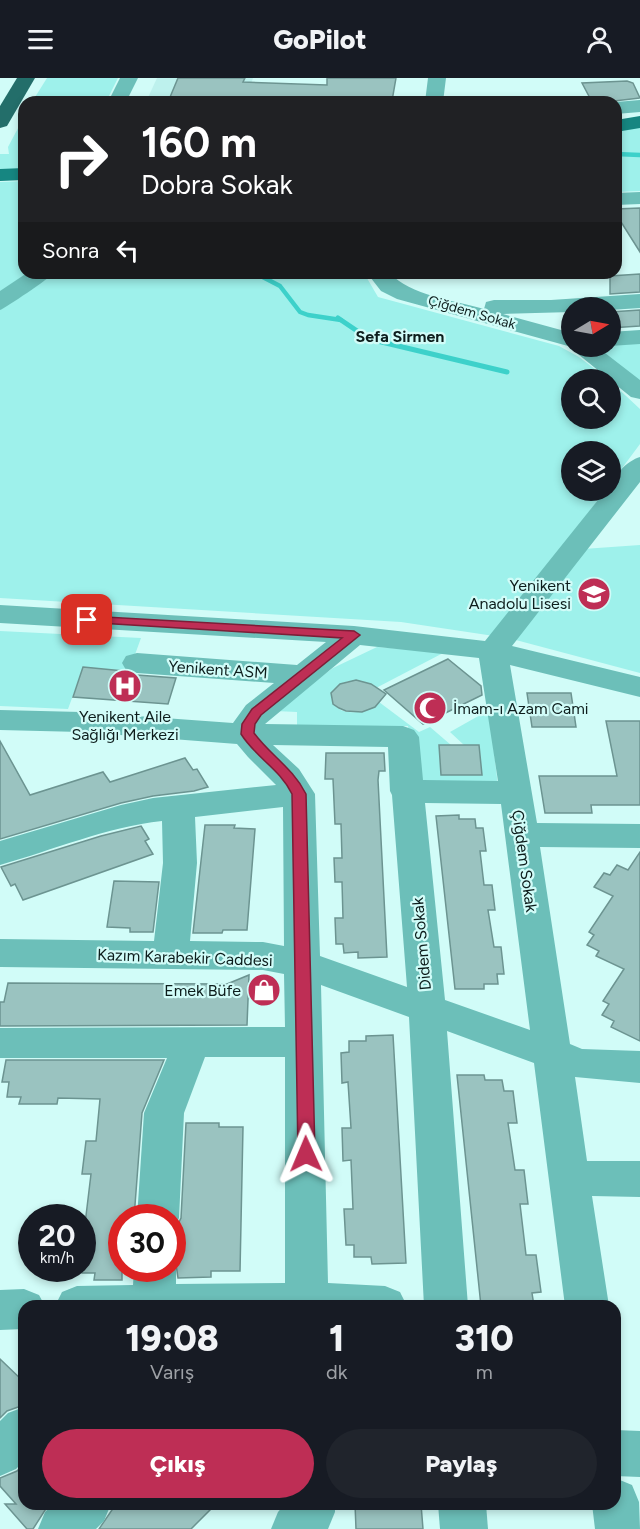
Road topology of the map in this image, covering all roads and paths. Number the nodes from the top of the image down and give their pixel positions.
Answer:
1 (26, 78) edge
2 (34, 78) edge
3 (129, 78) edge
4 (143, 78) edge
5 (437, 78) edge
6 (22, 96) edge
7 (120, 96) edge
8 (134, 96) edge
9 (435, 96) edge
10 (18, 102) edge
11 (640, 106) edge
12 (622, 108) edge
13 (640, 116) edge
14 (622, 118) edge
15 (0, 122) edge
16 (640, 122) edge
17 (622, 125) edge
18 (0, 128) edge
19 (18, 175) edge
20 (0, 176) edge
21 (640, 198) edge
22 (622, 199) edge
23 (32, 279) edge
24 (384, 279) edge
25 (640, 301) edge
26 (0, 303) edge
27 (438, 303) junction
28 (551, 307) junction
29 (561, 314) edge
30 (561, 337) edge
31 (640, 337) edge
32 (621, 338) edge
33 (594, 357) edge
34 (640, 392) edge
35 (640, 465) edge
36 (0, 614) edge
37 (354, 635) junction
38 (493, 651) junction
39 (136, 663) dead end
40 (300, 675) junction
41 (640, 687) edge
42 (0, 720) edge
43 (247, 734) junction
44 (406, 791) junction
45 (516, 793) junction
46 (299, 794) junction
47 (177, 808) junction
48 (522, 835) junction
49 (640, 836) edge
50 (0, 853) edge
51 (0, 953) edge
52 (171, 954) junction
53 (303, 964) junction
54 (427, 1009) junction
55 (192, 1042) junction
56 (304, 1042) junction
57 (0, 1043) edge
58 (552, 1054) junction
59 (640, 1067) edge
60 (569, 1178) junction
61 (640, 1179) edge
62 (159, 1204) edge
63 (153, 1293) edge
64 (112, 1300) edge
65 (241, 1300) edge
66 (304, 1300) edge
67 (446, 1300) edge
68 (586, 1300) edge
69 (18, 1309) edge
70 (0, 1310) edge
71 (18, 1435) edge
72 (0, 1453) edge
73 (621, 1453) edge
74 (640, 1454) edge
75 (81, 1510) edge
76 (311, 1510) edge
77 (462, 1510) edge
78 (616, 1510) edge
79 (62, 1529) edge
80 (295, 1529) edge
81 (464, 1529) edge
82 (619, 1529) edge

1 - 15 highway
2 - 6 street
3 - 7 street
4 - 8 street
5 - 9 street
10 - 18 street
11 - 12 street
13 - 14 main road
16 - 17 main road
19 - 20 main road
21 - 22 street
23 - 26 street
24 - 27 street, Çiğdem Sokak
25 - 28 street
27 - 28 street
27 - 30 street, Çiğdem Sokak
28 - 29 street
31 - 32 street
33 - 34 street
35 - 38 street
36 - 37 street
37 - 38 street
37 - 40 street
38 - 41 street
38 - 45 street, Çiğdem Sokak
39 - 40 street, Yenikent ASM
40 - 43 street
42 - 43 street
43 - 44 street, Didem Sokak
43 - 46 street
44 - 45 street
44 - 54 street, Didem Sokak
45 - 48 street, Çiğdem Sokak
46 - 47 street
46 - 53 street
47 - 50 street
47 - 52 street
48 - 49 street
48 - 58 street, Çiğdem Sokak
51 - 52 street, Kazım Karabekir Caddesi
52 - 53 street, Kazım Karabekir Caddesi
53 - 54 street, Kazım Karabekir Caddesi
53 - 56 street
54 - 58 street, Kazım Karabekir Caddesi
54 - 67 street, Didem Sokak
55 - 56 street
55 - 57 street
55 - 62 street
56 - 66 street
58 - 59 street, Kazım Karabekir Caddesi
58 - 60 street, Çiğdem Sokak
60 - 61 street
60 - 68 street, Çiğdem Sokak
63 - 64 street
63 - 65 street
69 - 70 street
71 - 72 street
73 - 74 street
75 - 79 street
76 - 80 street
77 - 81 street
78 - 82 street

